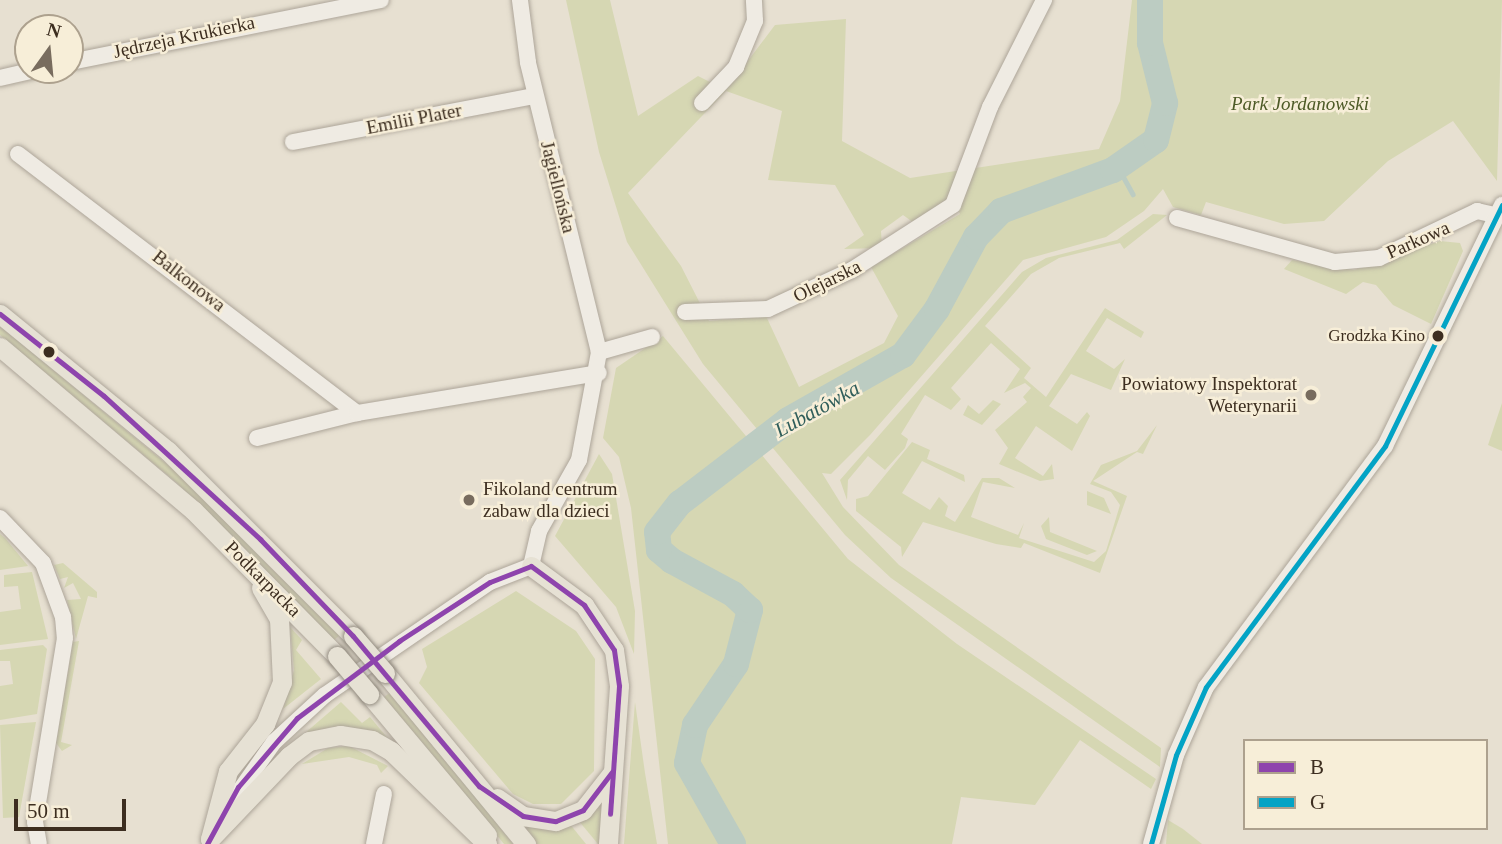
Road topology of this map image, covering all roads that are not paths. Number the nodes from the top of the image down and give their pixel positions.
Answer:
1 (381, 0) edge
2 (520, 0) edge
3 (754, 0) edge
4 (1044, 0) edge
5 (84, 59) edge
6 (536, 96) junction
7 (702, 103) dead end
8 (293, 142) dead end
9 (18, 154) dead end
10 (1498, 210) edge
11 (1177, 218) dead end
12 (685, 312) dead end
13 (0, 314) edge
14 (652, 337) dead end
15 (0, 346) edge
16 (599, 352) junction
17 (598, 373) junction
18 (357, 413) junction
19 (257, 438) dead end
20 (0, 518) edge
21 (249, 565) junction
22 (531, 566) junction
23 (612, 772) junction
24 (479, 786) junction
25 (384, 794) dead end
26 (209, 841) edge
27 (39, 844) edge
28 (374, 844) edge
29 (487, 844) edge
30 (494, 844) edge
31 (526, 844) edge
32 (608, 844) edge
33 (1151, 844) edge

1 - 5 street, Jędrzeja Krukierka
2 - 6 street, Jagiellońska
3 - 7 street
4 - 12 street, Olejarska
6 - 8 street, Emilii Plater
6 - 16 street, Jagiellońska
9 - 18 street, Balkonowa
10 - 11 street, Parkowa
10 - 33 street
13 - 24 main road, Podkarpacka, bridge
14 - 16 street
15 - 21 main road, Podkarpacka
16 - 17 street, Jagiellońska
17 - 18 street
17 - 22 street, Jagiellońska
18 - 19 street
20 - 27 street
21 - 26 main road
21 - 30 main road, Podkarpacka, bridge
22 - 23 main road
22 - 26 street
23 - 24 main road
23 - 32 main road
24 - 31 main road, Podkarpacka
25 - 28 street
26 - 29 main road

